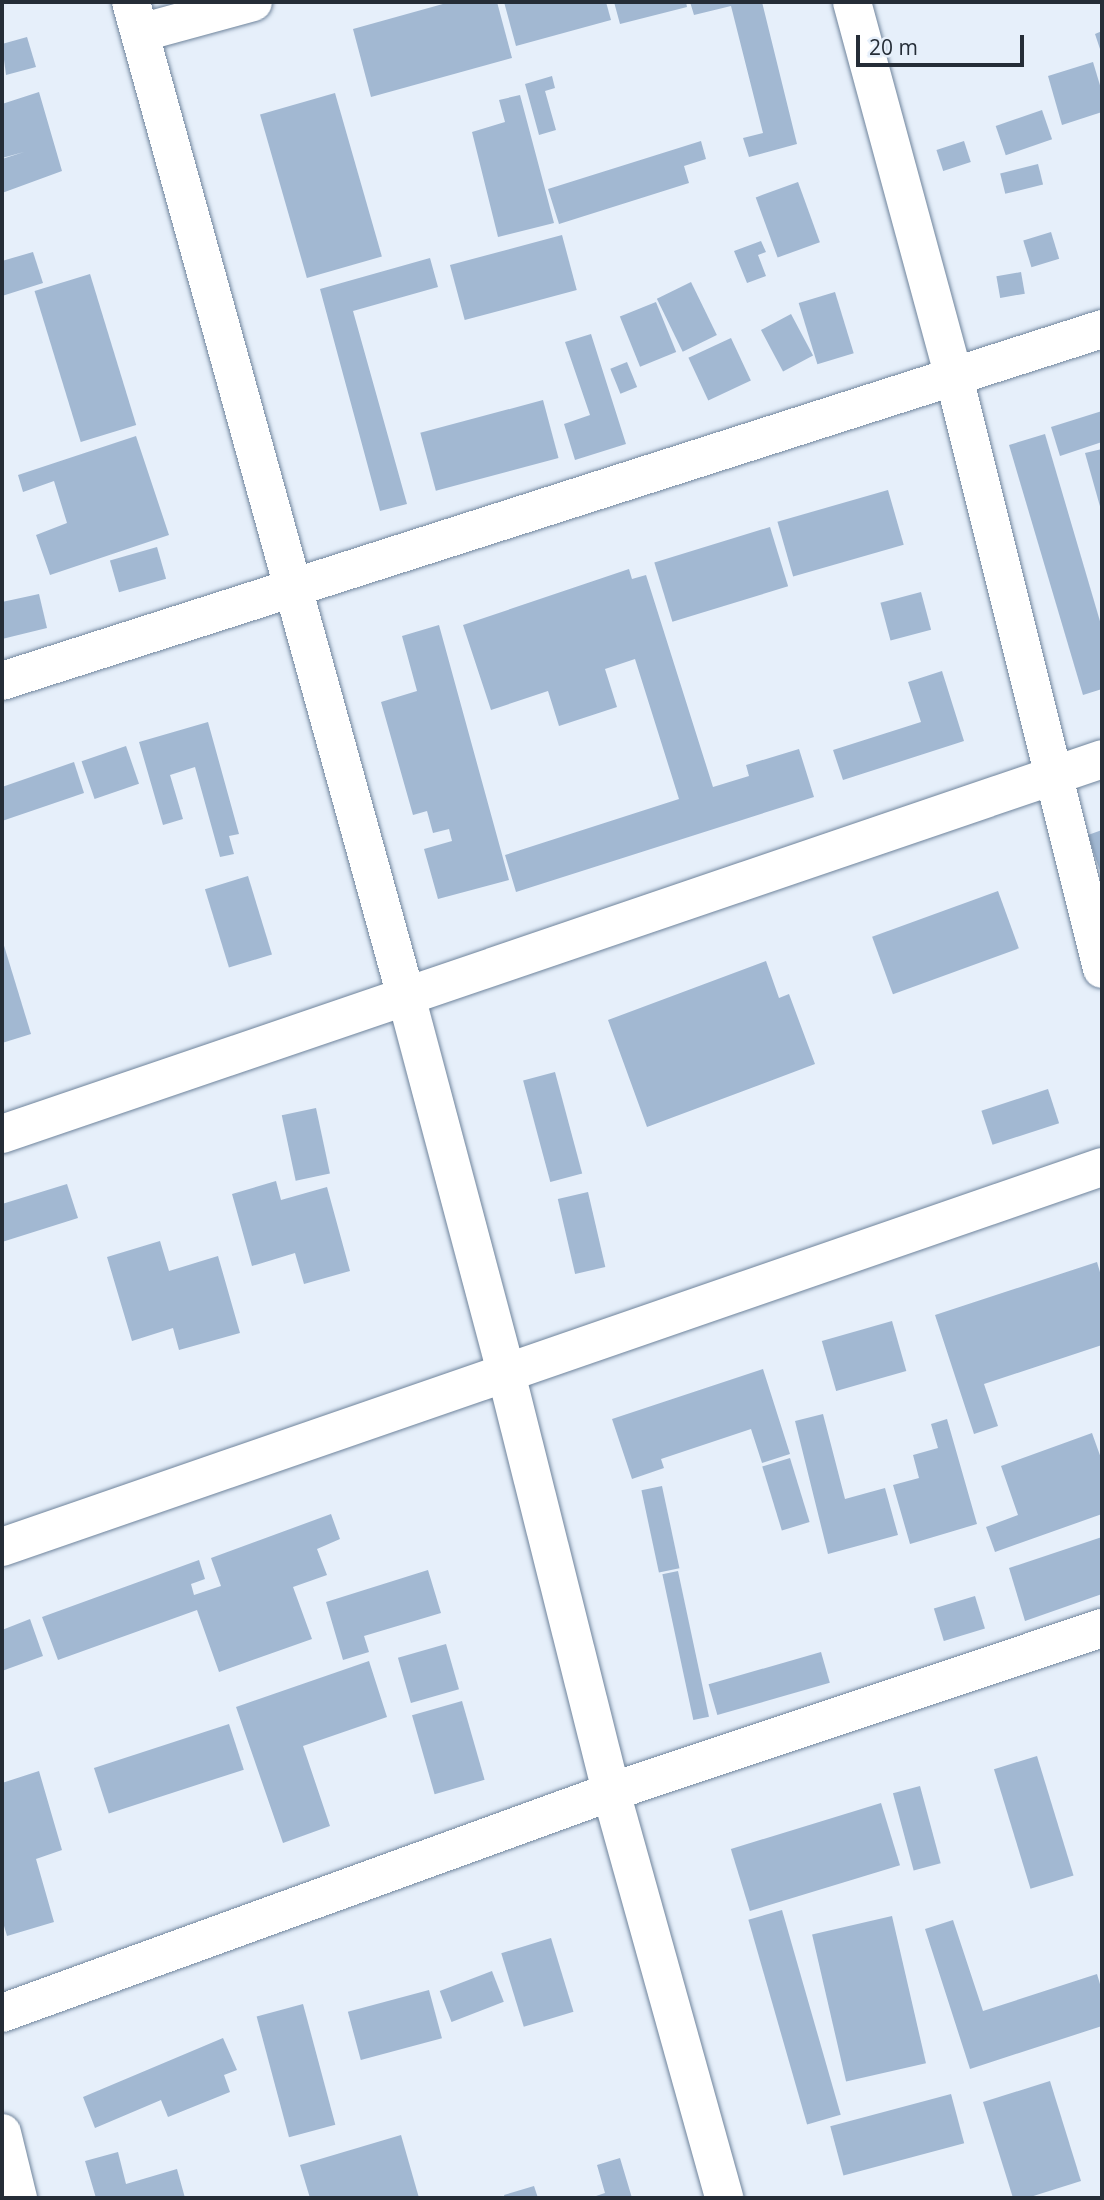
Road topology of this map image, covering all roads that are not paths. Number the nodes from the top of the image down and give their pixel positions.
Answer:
1 (253, 2) edge
2 (852, 2) edge
3 (135, 17) edge
4 (1102, 330) edge
5 (954, 377) junction
6 (295, 588) junction
7 (2, 681) edge
8 (1102, 759) edge
9 (1053, 776) junction
10 (1102, 969) edge
11 (406, 996) junction
12 (2, 1134) edge
13 (1102, 1167) edge
14 (506, 1373) junction
15 (2, 1546) edge
16 (1102, 1628) edge
17 (611, 1792) junction
18 (2, 2014) edge
19 (2, 2133) edge
20 (18, 2198) edge
21 (724, 2198) edge

1 - 3 street
2 - 5 street
3 - 6 street
4 - 5 street
5 - 6 street
5 - 9 street
6 - 7 street
6 - 11 street
8 - 9 street
9 - 10 street
9 - 11 street
11 - 12 street
11 - 14 street
13 - 14 street
14 - 15 street
14 - 17 street
16 - 17 street
17 - 18 street
17 - 21 street
19 - 20 street

